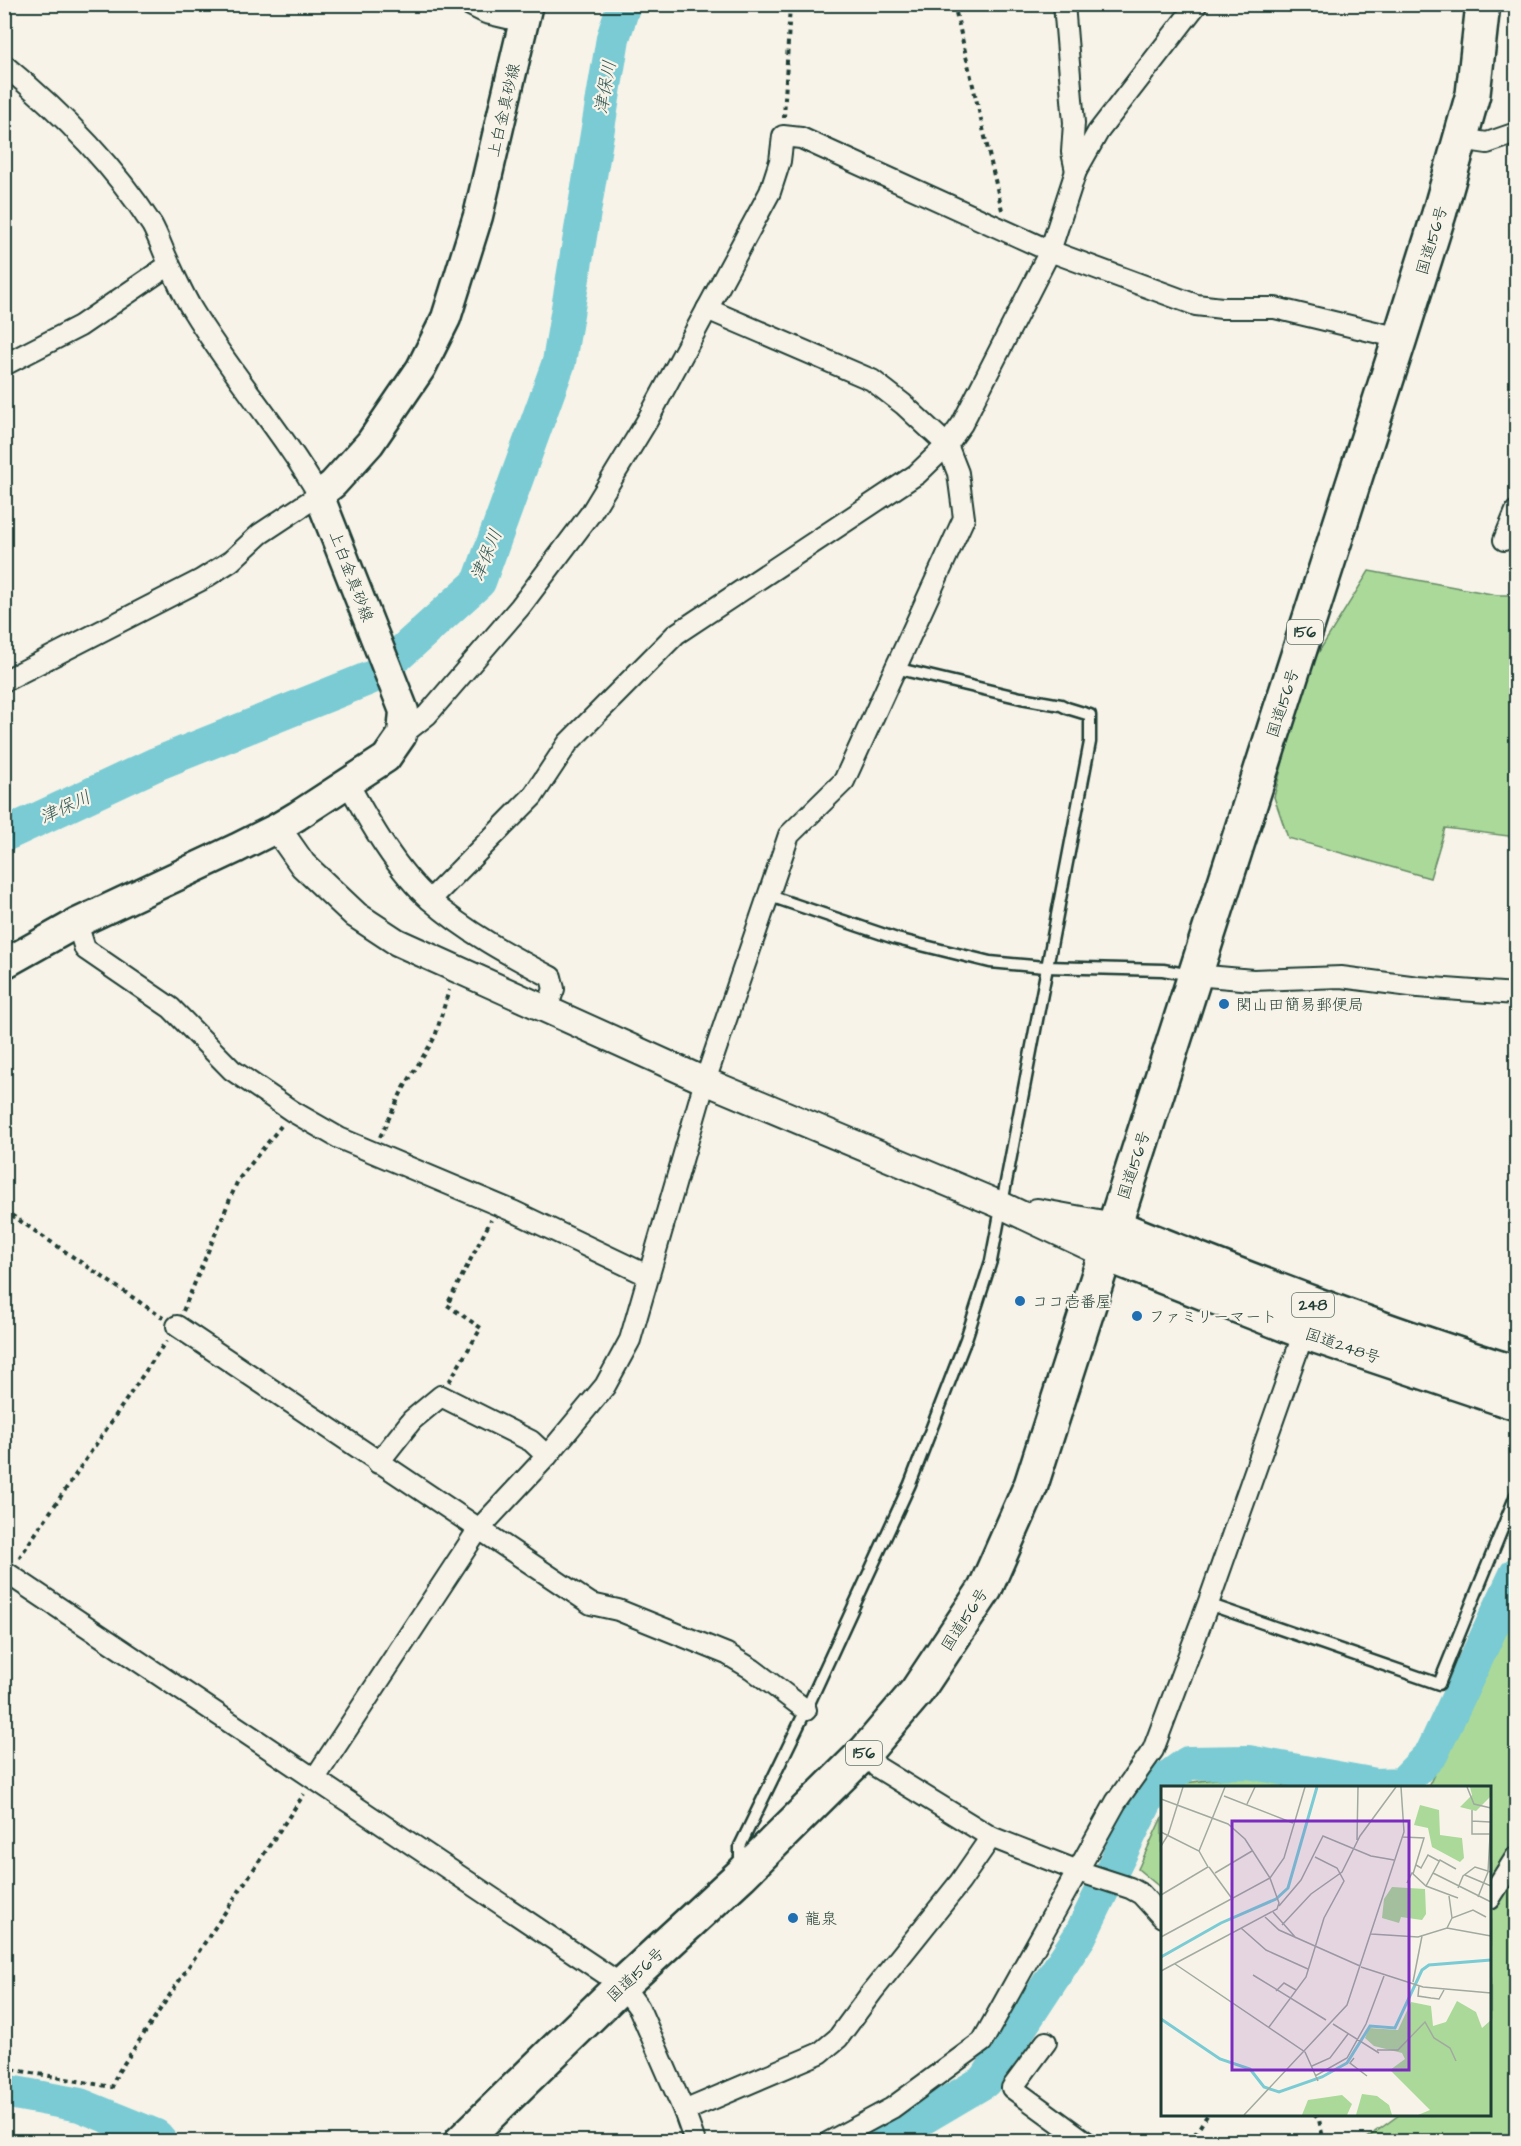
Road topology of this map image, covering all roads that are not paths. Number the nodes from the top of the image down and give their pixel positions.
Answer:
1 (468, 4) edge
2 (1064, 4) edge
3 (1197, 4) edge
4 (1483, 4) edge
5 (526, 13) edge
6 (4, 65) edge
7 (1516, 133) edge
8 (1460, 139) junction
9 (1076, 171) junction
10 (1050, 251) junction
11 (169, 265) junction
12 (707, 309) junction
13 (1400, 338) junction
14 (4, 365) edge
15 (947, 445) junction
16 (322, 501) junction
17 (1516, 512) edge
18 (1504, 540) dead end
19 (895, 668) junction
20 (4, 681) edge
21 (403, 723) junction
22 (348, 783) junction
23 (277, 828) junction
24 (767, 894) junction
25 (430, 900) junction
26 (77, 923) junction
27 (4, 964) edge
28 (1045, 967) junction
29 (1195, 975) junction
30 (1516, 994) edge
31 (546, 1010) junction
32 (705, 1081) junction
33 (1001, 1205) junction
34 (1109, 1240) junction
35 (647, 1275) junction
36 (177, 1326) road end
37 (1304, 1332) junction
38 (1516, 1373) edge
39 (1516, 1402) edge
40 (547, 1456) junction
41 (378, 1463) junction
42 (1516, 1494) edge
43 (478, 1530) junction
44 (7, 1572) edge
45 (1208, 1604) junction
46 (806, 1710) junction
47 (866, 1752) junction
48 (315, 1778) junction
49 (991, 1837) junction
50 (1516, 1857) edge
51 (1082, 1872) junction
52 (741, 1875) junction
53 (1491, 1896) edge
54 (1161, 1916) edge
55 (622, 1985) junction
56 (1046, 2042) dead end
57 (684, 2111) junction
58 (460, 2142) edge
59 (695, 2142) edge
60 (829, 2142) edge
61 (1086, 2142) edge

1 - 5 street
2 - 9 street
3 - 9 street
4 - 8 highway, 国道156号 / 156
5 - 16 main road, 上白金真砂線
6 - 11 street
7 - 8 street
8 - 13 highway, 国道156号 / 156
9 - 10 street
10 - 12 street
10 - 13 street
10 - 15 street
11 - 14 street
11 - 16 street
12 - 15 street
12 - 21 street
13 - 29 highway, 国道156号 / 156
15 - 19 street
15 - 25 street
16 - 20 street
16 - 21 main road, 上白金真砂線
17 - 18 street
19 - 24 street
19 - 28 lane
21 - 22 main road
22 - 23 main road
22 - 25 street
23 - 26 main road
23 - 31 street
24 - 28 lane
24 - 32 street
25 - 31 street
26 - 27 main road
26 - 35 street
28 - 29 lane
28 - 33 lane
29 - 30 street
29 - 34 highway, 国道156号 / 156
31 - 32 street
32 - 33 street
32 - 35 street
33 - 34 street
33 - 46 lane
34 - 37 highway, 国道248号 / 248
34 - 38 highway, 国道248号 / 248
34 - 47 highway, 国道156号 / 156
35 - 40 street
36 - 41 street
37 - 39 highway, 国道248号 / 248
37 - 45 street
40 - 41 street
40 - 43 street
41 - 43 street
42 - 45 lane
43 - 46 street
43 - 48 street
44 - 48 street
45 - 51 street
46 - 52 lane
47 - 49 street
47 - 52 highway, 国道156号 / 156
48 - 55 street
49 - 51 street
49 - 57 street
50 - 53 street
51 - 54 street
51 - 60 street
52 - 55 highway, 国道156号 / 156
55 - 57 street
55 - 58 highway, 国道156号 / 156
56 - 61 street
57 - 59 street

